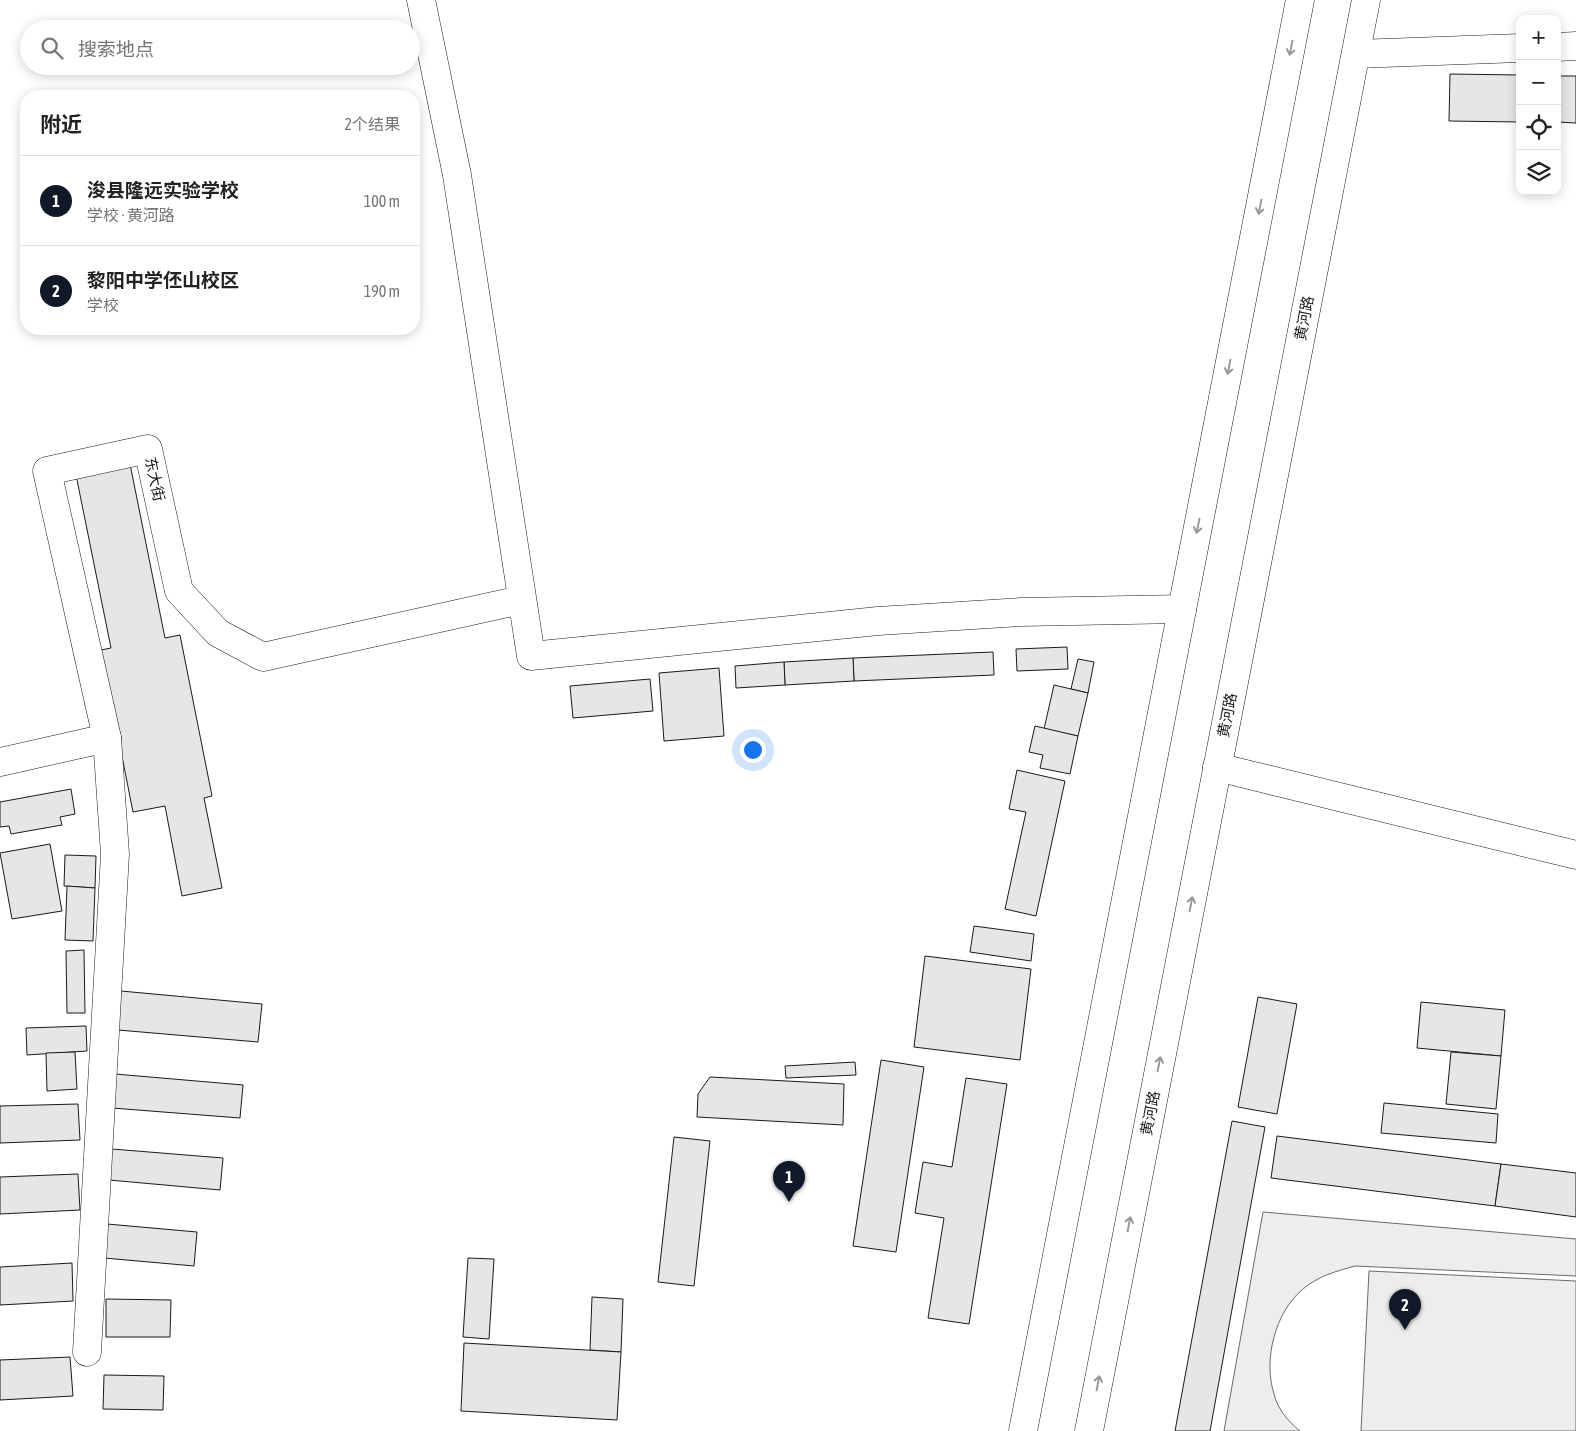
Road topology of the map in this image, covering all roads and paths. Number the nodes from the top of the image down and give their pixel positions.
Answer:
1 (421, 0) edge
2 (1300, 0) edge
3 (1366, 0) edge
4 (1576, 46) edge
5 (1561, 47) edge
6 (1516, 48) edge
7 (1356, 54) junction
8 (521, 600) junction
9 (1182, 609) junction
10 (107, 738) junction
11 (0, 762) edge
12 (1217, 767) junction
13 (1576, 855) edge
14 (86, 1352) dead end
15 (1023, 1431) edge
16 (1089, 1431) edge

1 - 8 street
2 -> 9 street
3 - 7 street, 黄河路
4 - 5 street
6 - 7 street
7 - 12 street, 黄河路
8 - 9 street
8 - 10 street, 东大街
9 - 15 street
10 - 11 street
10 - 14 street
12 - 13 street
16 -> 12 street, 黄河路

